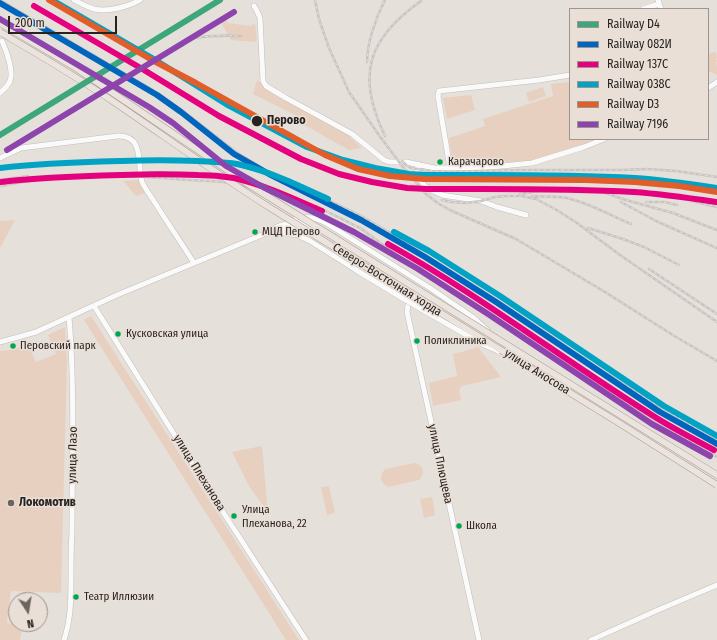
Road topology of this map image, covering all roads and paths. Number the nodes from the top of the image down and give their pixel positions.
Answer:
1 (74, 0) edge
2 (140, 0) edge
3 (659, 4) edge
4 (254, 6) dead end
5 (646, 8) edge
6 (0, 23) edge
7 (0, 32) edge
8 (2, 41) dead end
9 (569, 74) edge
10 (0, 93) edge
11 (602, 140) edge
12 (0, 158) edge
13 (418, 164) junction
14 (450, 168) junction
15 (526, 215) dead end
16 (284, 224) junction
17 (272, 232) junction
18 (194, 263) junction
19 (417, 290) junction
20 (414, 296) junction
21 (94, 306) junction
22 (69, 317) junction
23 (496, 338) junction
24 (0, 342) edge
25 (510, 356) junction
26 (717, 476) edge
27 (717, 485) edge
28 (717, 585) edge
29 (64, 640) edge
30 (306, 640) edge
31 (479, 640) edge
32 (591, 640) edge

1 - 2 street
3 - 5 street
4 - 13 street
6 - 23 main road, Северо-Восточная хорда, bridge
7 - 25 main road, Северо-Восточная хорда, bridge
8 - 10 street
9 - 14 street
11 - 14 street
12 - 18 street
13 - 14 street
13 - 15 street
16 - 17 street
16 - 19 street, улица Аносова
16 - 23 street, bridge
17 - 18 street
17 - 20 street, улица Аносова
17 - 25 street, bridge
18 - 21 street
19 - 20 street, улица Плющева
19 - 26 street, улица Аносова
20 - 27 street, улица Аносова
20 - 31 street, улица Плющева
21 - 22 street
21 - 30 street, улица Плеханова
22 - 24 street
22 - 29 street, улица Лазо
23 - 26 main road, Северо-Восточная хорда
25 - 27 main road, Северо-Восточная хорда, bridge
28 - 32 street

